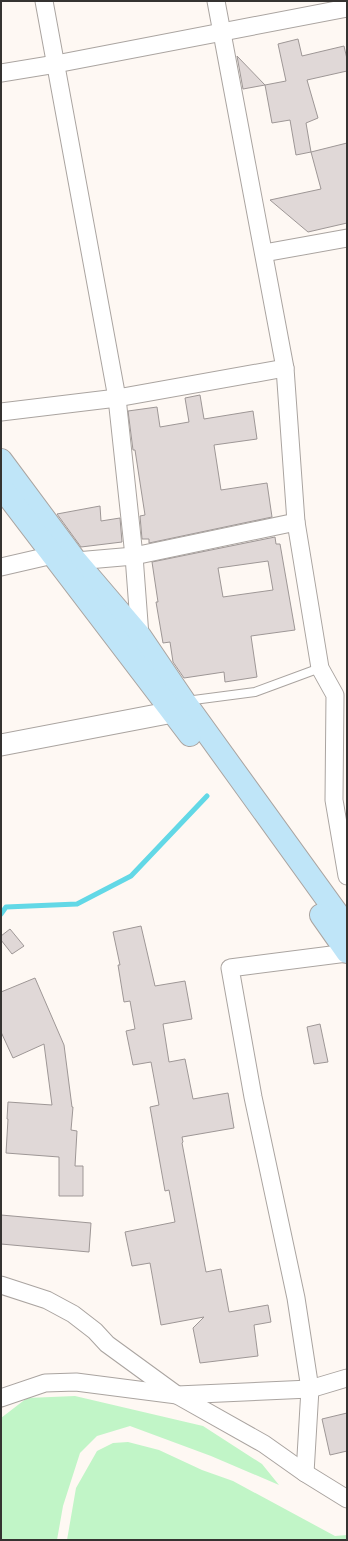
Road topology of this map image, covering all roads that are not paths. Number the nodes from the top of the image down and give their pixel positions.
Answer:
1 (44, 1) edge
2 (216, 1) edge
3 (347, 8) edge
4 (222, 31) junction
5 (56, 64) junction
6 (1, 73) edge
7 (347, 238) edge
8 (264, 254) junction
9 (286, 368) junction
10 (117, 398) junction
11 (1, 412) edge
12 (1, 460) edge
13 (1, 487) edge
14 (296, 522) junction
15 (53, 555) junction
16 (134, 556) junction
17 (76, 561) junction
18 (1, 567) edge
19 (140, 636) junction
20 (320, 668) junction
21 (341, 695) edge
22 (179, 707) junction
23 (1, 745) edge
24 (347, 876) edge
25 (347, 927) edge
26 (347, 952) edge
27 (1, 1285) edge
28 (347, 1378) edge
29 (310, 1389) junction
30 (177, 1396) junction
31 (1, 1398) edge
32 (305, 1473) junction
33 (347, 1499) edge

1 - 5 street
2 - 4 street
3 - 4 street
4 - 5 street
4 - 8 street
5 - 6 street
5 - 10 street
7 - 8 street
8 - 9 street
9 - 10 street
9 - 14 street
10 - 11 street
10 - 16 street
12 - 17 main road
13 - 15 main road
14 - 16 street
14 - 20 street
15 - 17 street
15 - 18 street
15 - 22 main road
16 - 17 street
16 - 19 street
17 - 19 main road
19 - 22 main road
20 - 21 street
20 - 22 lane
21 - 24 street
22 - 23 street
22 - 25 main road
22 - 26 main road
26 - 29 street
27 - 30 street
28 - 29 street
29 - 30 street
29 - 32 street
30 - 31 street
30 - 32 street
32 - 33 street

